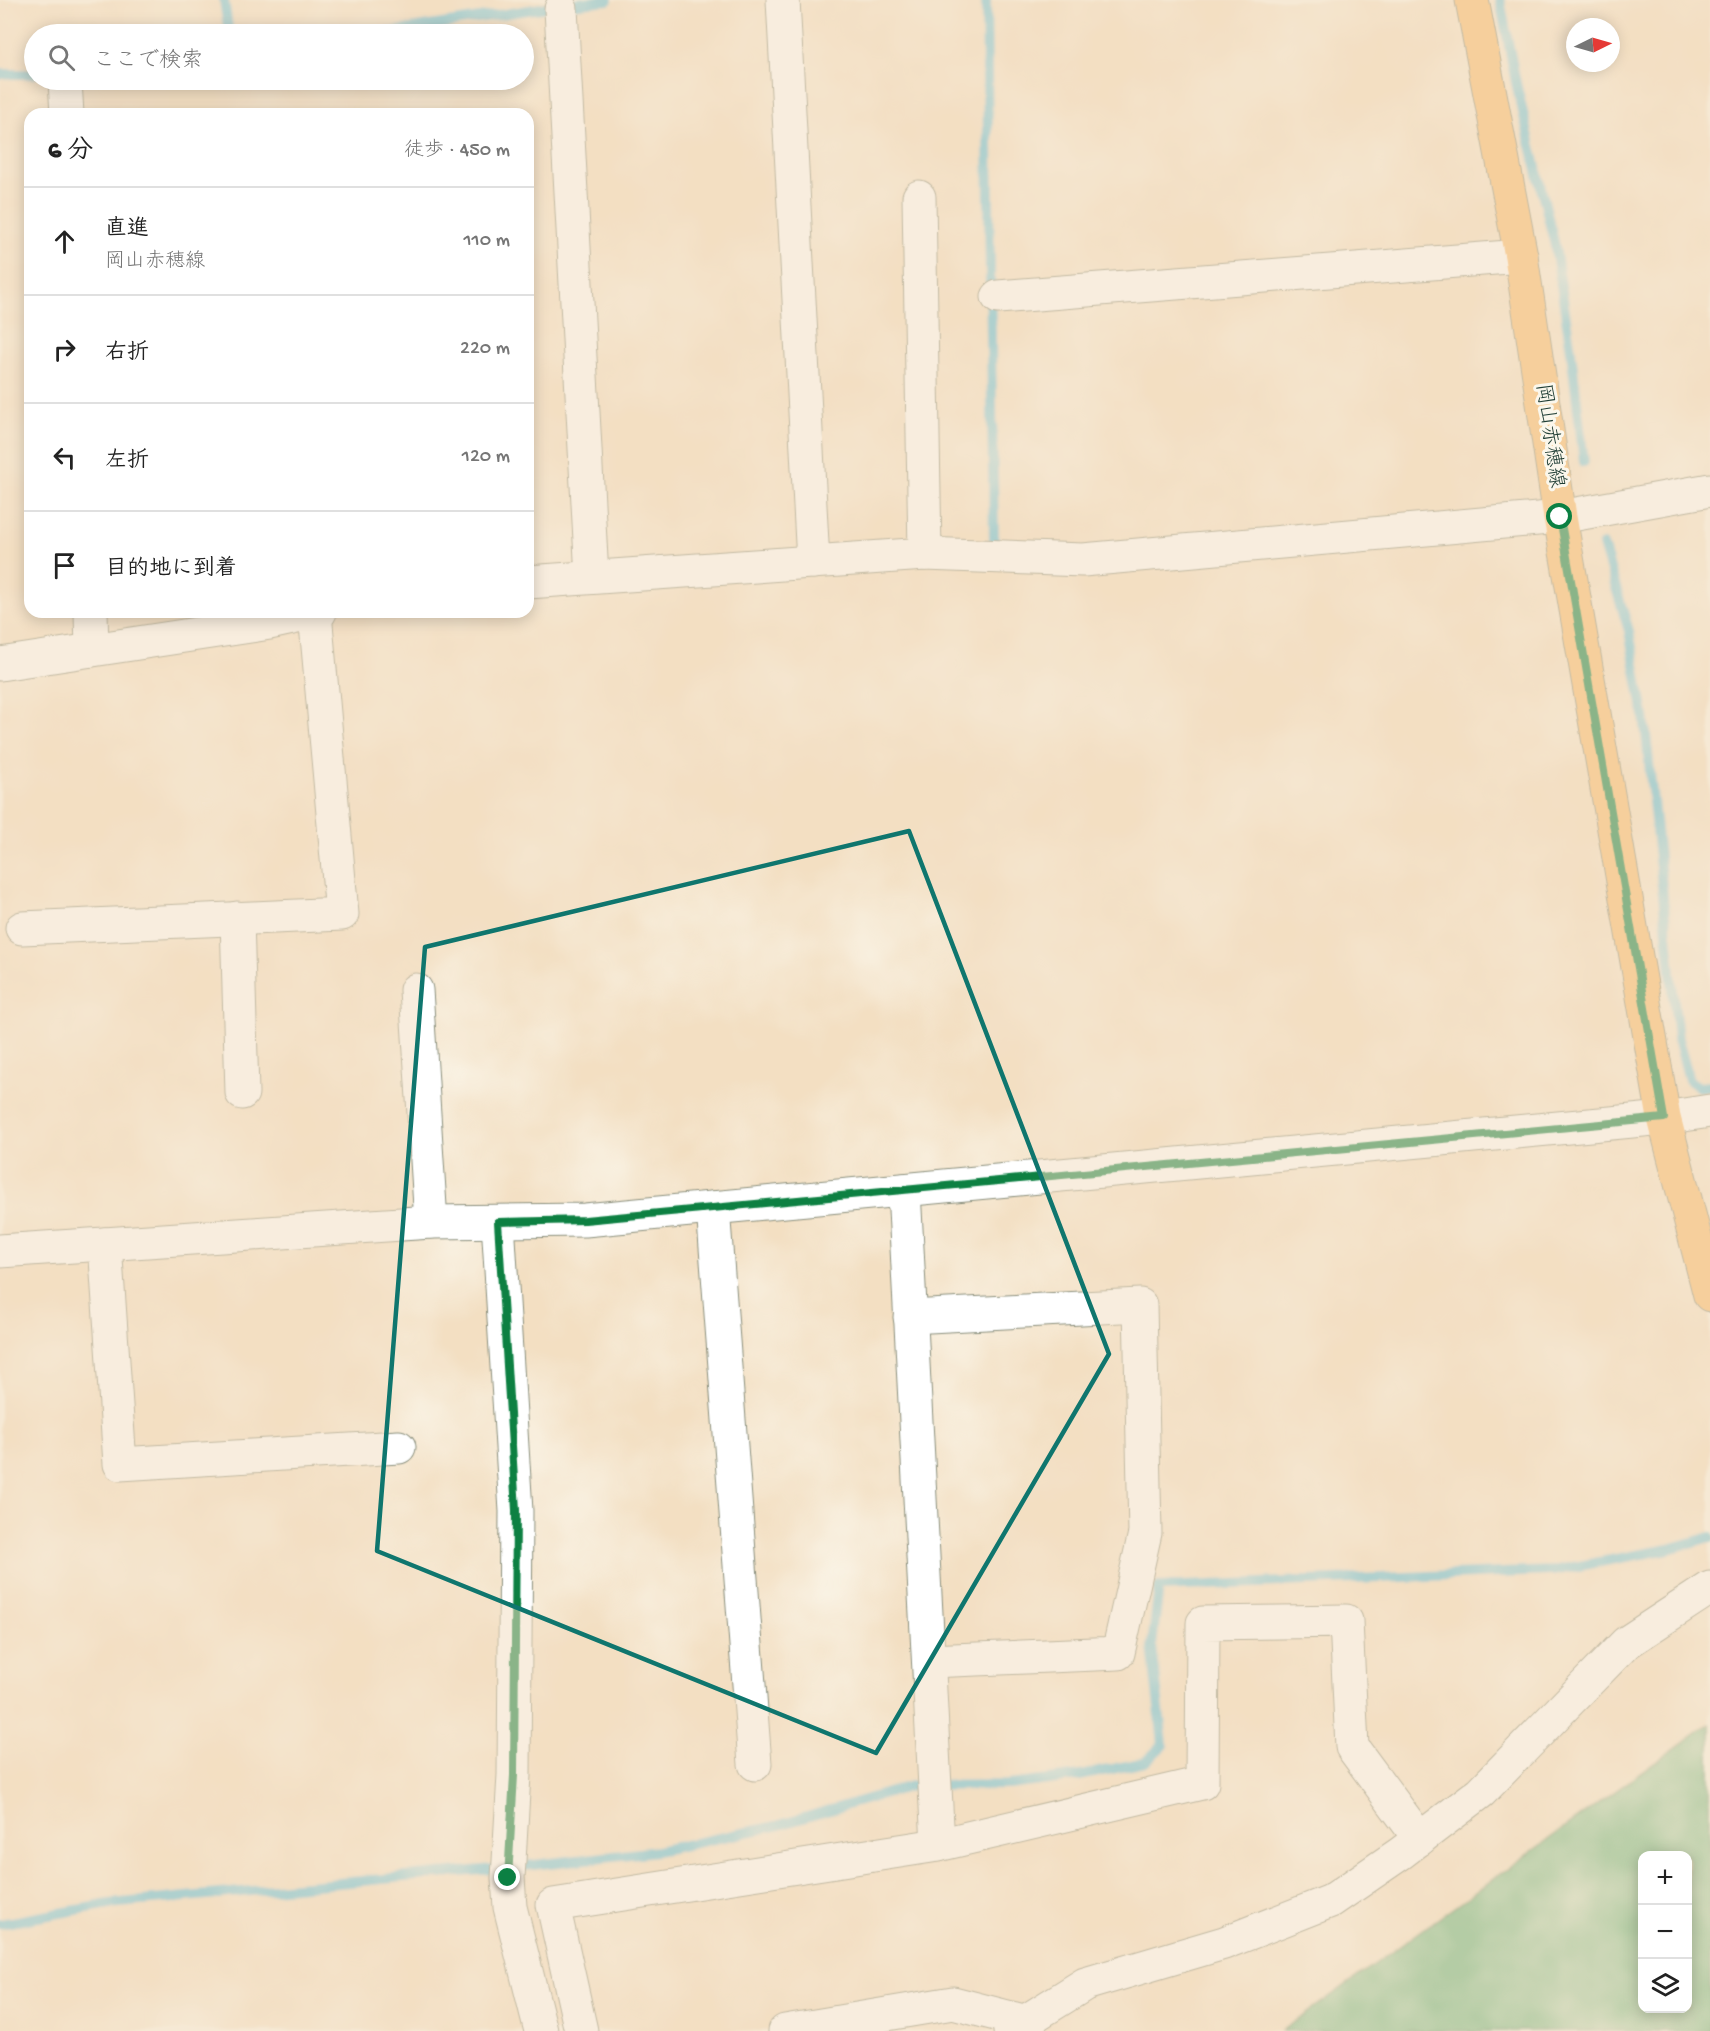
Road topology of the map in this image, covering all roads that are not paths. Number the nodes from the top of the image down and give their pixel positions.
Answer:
1 (783, 0) edge
2 (1472, 0) edge
3 (561, 9) dead end
4 (66, 90) edge
5 (67, 108) edge
6 (919, 197) dead end
7 (1521, 256) junction
8 (998, 297) dead end
9 (1710, 490) edge
10 (1560, 517) junction
11 (925, 554) junction
12 (813, 562) junction
13 (592, 577) junction
14 (534, 582) edge
15 (91, 618) edge
16 (294, 618) edge
17 (318, 618) edge
18 (92, 650) junction
19 (0, 664) edge
20 (237, 918) junction
21 (22, 928) dead end
22 (416, 990) dead end
23 (242, 1093) dead end
24 (1710, 1112) edge
25 (1664, 1118) junction
26 (904, 1190) junction
27 (713, 1208) junction
28 (431, 1222) junction
29 (498, 1222) junction
30 (105, 1244) junction
31 (0, 1251) edge
32 (1710, 1295) edge
33 (910, 1317) junction
34 (399, 1447) dead end
35 (1710, 1588) edge
36 (928, 1661) junction
37 (755, 1764) dead end
38 (1420, 1839) junction
39 (938, 1845) junction
40 (1016, 2026) edge
41 (541, 2031) edge
42 (581, 2031) edge
43 (785, 2031) edge

1 - 12 street
2 - 7 main road, 岡山赤穂線
3 - 13 street
4 - 5 street
6 - 11 street
7 - 8 street
7 - 10 main road, 岡山赤穂線
9 - 10 street
10 - 11 street
10 - 25 main road, 岡山赤穂線
11 - 12 street
12 - 13 street
13 - 14 street
15 - 18 street
16 - 18 street
17 - 20 street
18 - 19 street
20 - 21 street
20 - 23 street
22 - 28 street
24 - 25 street
25 - 26 street
25 - 32 main road, 岡山赤穂線
26 - 27 street
26 - 33 street
27 - 29 street
27 - 37 street
28 - 29 street
28 - 30 street
29 - 41 street
30 - 31 street
30 - 34 street
33 - 36 street
33 - 36 street
35 - 38 street
36 - 39 street
38 - 39 street
38 - 40 street
39 - 42 street
40 - 43 street

